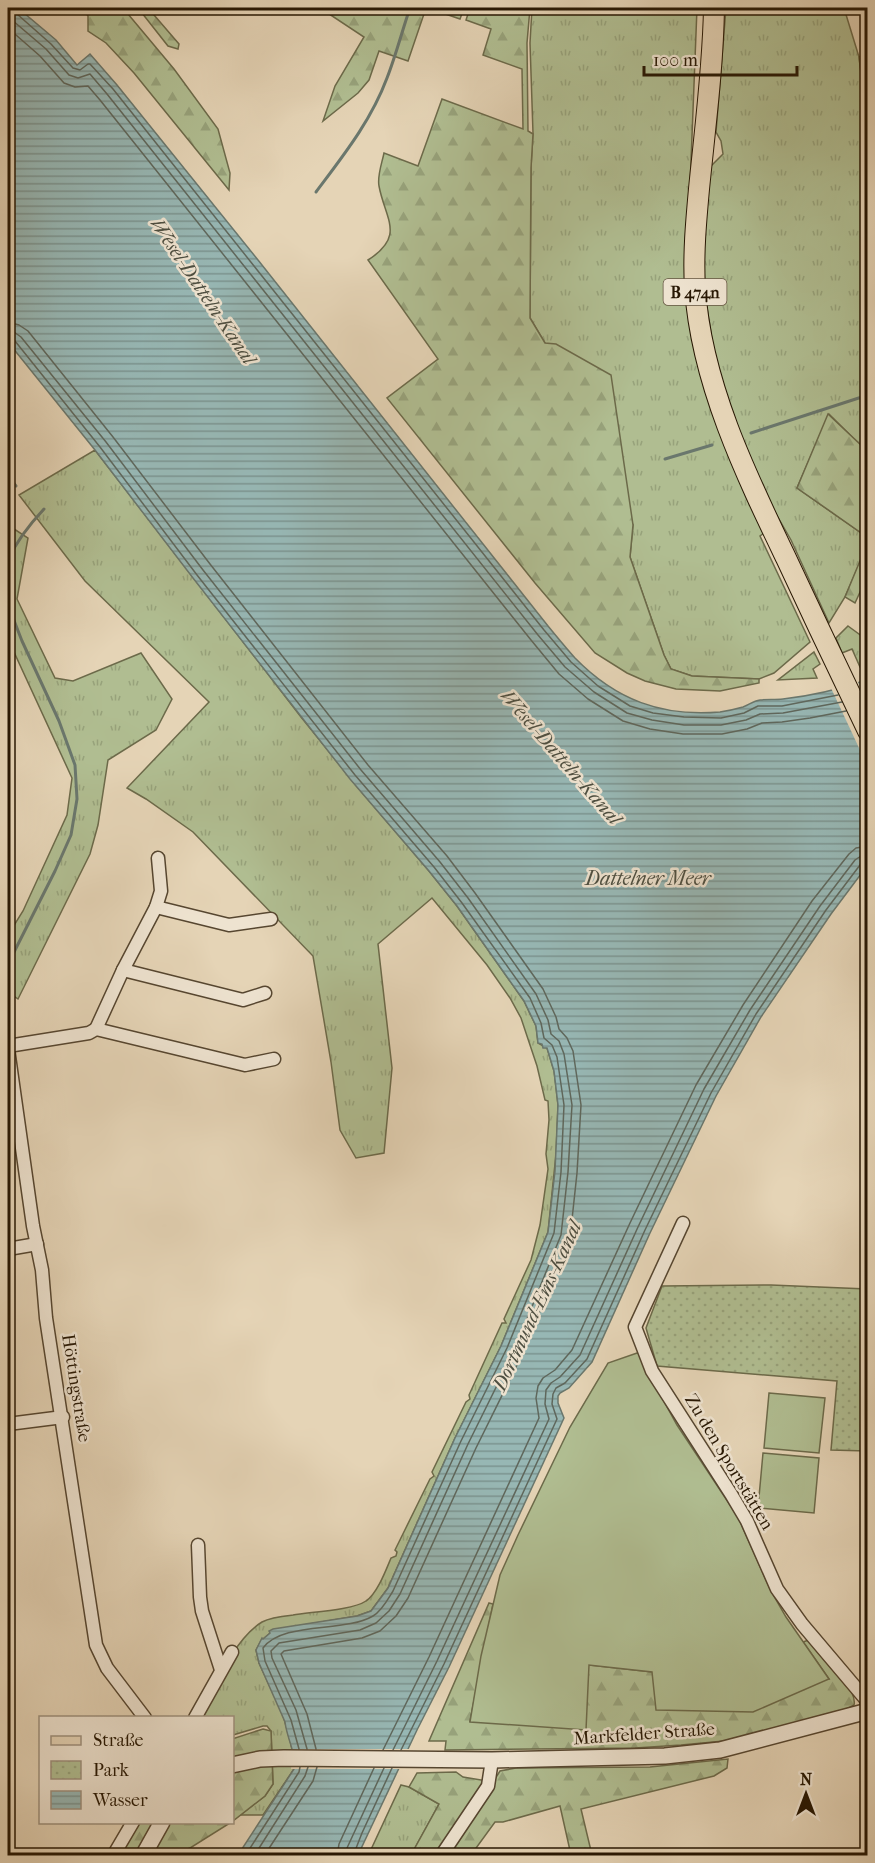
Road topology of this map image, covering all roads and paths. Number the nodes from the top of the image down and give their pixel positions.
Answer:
1 (714, 8) edge
2 (867, 730) edge
3 (158, 858) dead end
4 (156, 907) junction
5 (271, 919) dead end
6 (123, 970) junction
7 (265, 993) dead end
8 (96, 1029) junction
9 (8, 1047) edge
10 (274, 1059) dead end
11 (683, 1223) dead end
12 (37, 1244) junction
13 (8, 1249) edge
14 (63, 1417) junction
15 (8, 1425) edge
16 (198, 1545) dead end
17 (232, 1652) dead end
18 (221, 1670) junction
19 (867, 1702) edge
20 (867, 1711) edge
21 (143, 1716) edge
22 (196, 1716) edge
23 (492, 1760) junction
24 (234, 1765) edge
25 (132, 1824) edge
26 (161, 1824) edge
27 (113, 1856) edge
28 (143, 1856) edge
29 (441, 1856) edge

1 - 2 main road, B 474n
3 - 4 street
4 - 5 street
4 - 6 street
6 - 7 street
6 - 8 street
8 - 9 street
8 - 10 street
9 - 12 street, Höttingstraße
11 - 19 street, Zu den Sportstätten
12 - 13 street
12 - 14 street, Höttingstraße
14 - 15 street
14 - 21 street, Höttingstraße
16 - 18 street
17 - 18 street
18 - 22 street
20 - 23 street, Markfelder Straße
23 - 24 street, Markfelder Straße
23 - 29 street
25 - 27 street
26 - 28 street

